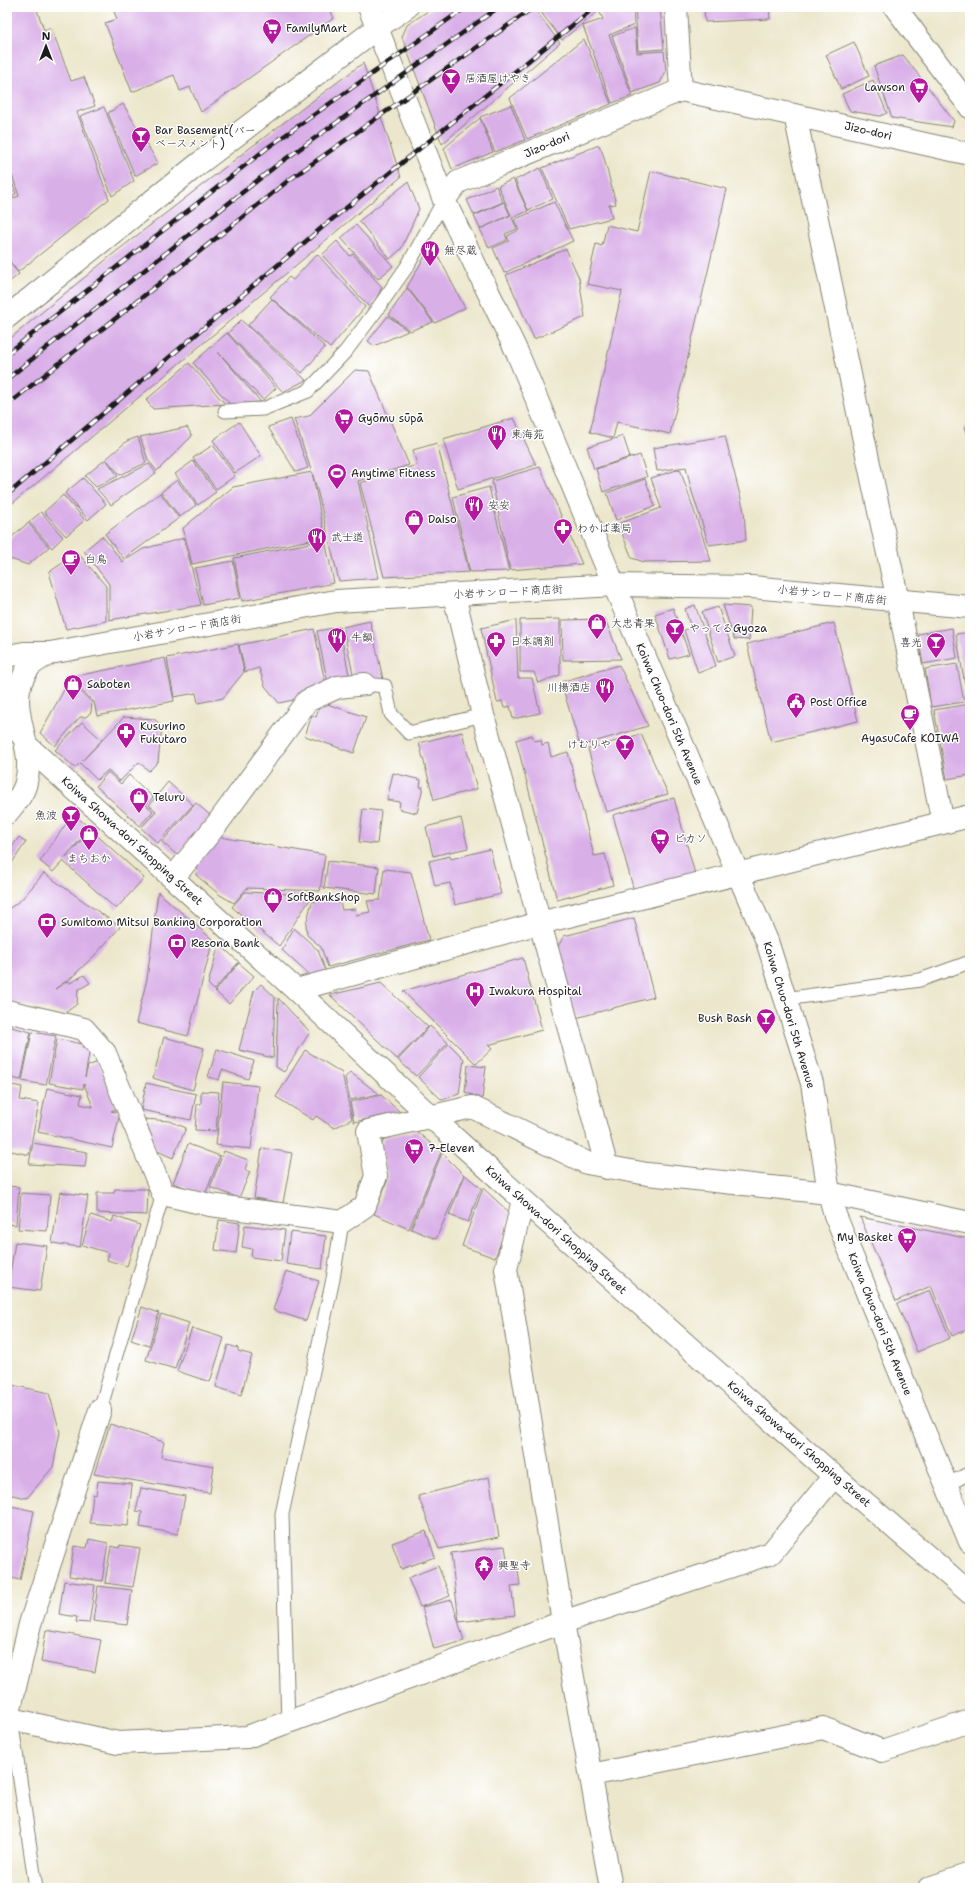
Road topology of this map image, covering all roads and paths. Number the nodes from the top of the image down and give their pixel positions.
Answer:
1 (369, 7) edge
2 (407, 7) edge
3 (676, 7) edge
4 (895, 7) edge
5 (377, 28) junction
6 (681, 90) junction
7 (970, 107) edge
8 (795, 115) junction
9 (970, 154) edge
10 (444, 200) junction
11 (7, 317) edge
12 (225, 411) dead end
13 (614, 586) junction
14 (454, 595) junction
15 (898, 601) junction
16 (970, 607) edge
17 (50, 653) junction
18 (7, 656) edge
19 (365, 684) joint
20 (482, 715) junction
21 (7, 727) edge
22 (26, 745) junction
23 (7, 813) edge
24 (970, 816) edge
25 (943, 822) junction
26 (737, 873) junction
27 (173, 878) junction
28 (540, 923) junction
29 (970, 962) edge
30 (296, 990) junction
31 (785, 999) junction
32 (7, 1011) edge
33 (429, 1116) junction
34 (607, 1168) junction
35 (829, 1193) junction
36 (163, 1194) junction
37 (523, 1200) junction
38 (342, 1222) junction
39 (970, 1223) edge
40 (100, 1410) joint
41 (970, 1473) edge
42 (834, 1476) junction
43 (946, 1485) junction
44 (970, 1542) edge
45 (970, 1593) edge
46 (563, 1622) junction
47 (9, 1718) edge
48 (970, 1721) edge
49 (288, 1723) junction
50 (591, 1775) junction
51 (970, 1874) edge
52 (36, 1888) edge
53 (611, 1888) edge
54 (929, 1888) edge

1 - 5 street, Koiwa Chuo-dori 5th Avenue
2 - 5 street
3 - 6 street
4 - 7 street
5 - 10 street, Koiwa Chuo-dori 5th Avenue
5 - 11 street
6 - 8 street, Jizo-dori
6 - 10 street, Jizo-dori
8 - 9 street, Jizo-dori
8 - 15 street
10 - 12 lane, Jizo-dori
10 - 13 street, Koiwa Chuo-dori 5th Avenue
13 - 14 street, 小岩サンロード商店街
13 - 15 street, 小岩サンロード商店街
13 - 26 street, Koiwa Chuo-dori 5th Avenue
14 - 17 street, 小岩サンロード商店街
14 - 20 street
15 - 16 street, 小岩サンロード商店街
15 - 25 street
17 - 18 street
17 - 22 street
19 - 20 lane
19 - 27 street
20 - 28 street
21 - 22 lane
22 - 23 street
22 - 27 street, Koiwa Showa-dori Shopping Street
24 - 25 street
25 - 26 street
26 - 28 street
26 - 31 street, Koiwa Chuo-dori 5th Avenue
27 - 30 street, Koiwa Showa-dori Shopping Street
28 - 30 street
28 - 34 street
29 - 31 lane
30 - 33 street, Koiwa Showa-dori Shopping Street
31 - 35 street, Koiwa Chuo-dori 5th Avenue
32 - 36 street
33 - 34 street
33 - 37 street, Koiwa Showa-dori Shopping Street
33 - 38 street
34 - 35 street
35 - 39 street
35 - 43 street, Koiwa Chuo-dori 5th Avenue
36 - 38 street
36 - 40 lane
37 - 42 street, Koiwa Showa-dori Shopping Street
37 - 46 street
38 - 49 lane
40 - 47 street
41 - 43 lane
42 - 45 street, Koiwa Showa-dori Shopping Street
42 - 46 street
43 - 44 street, Koiwa Chuo-dori 5th Avenue
46 - 49 street
46 - 50 street
47 - 49 street
47 - 52 lane
48 - 50 street
50 - 53 street
51 - 54 street

